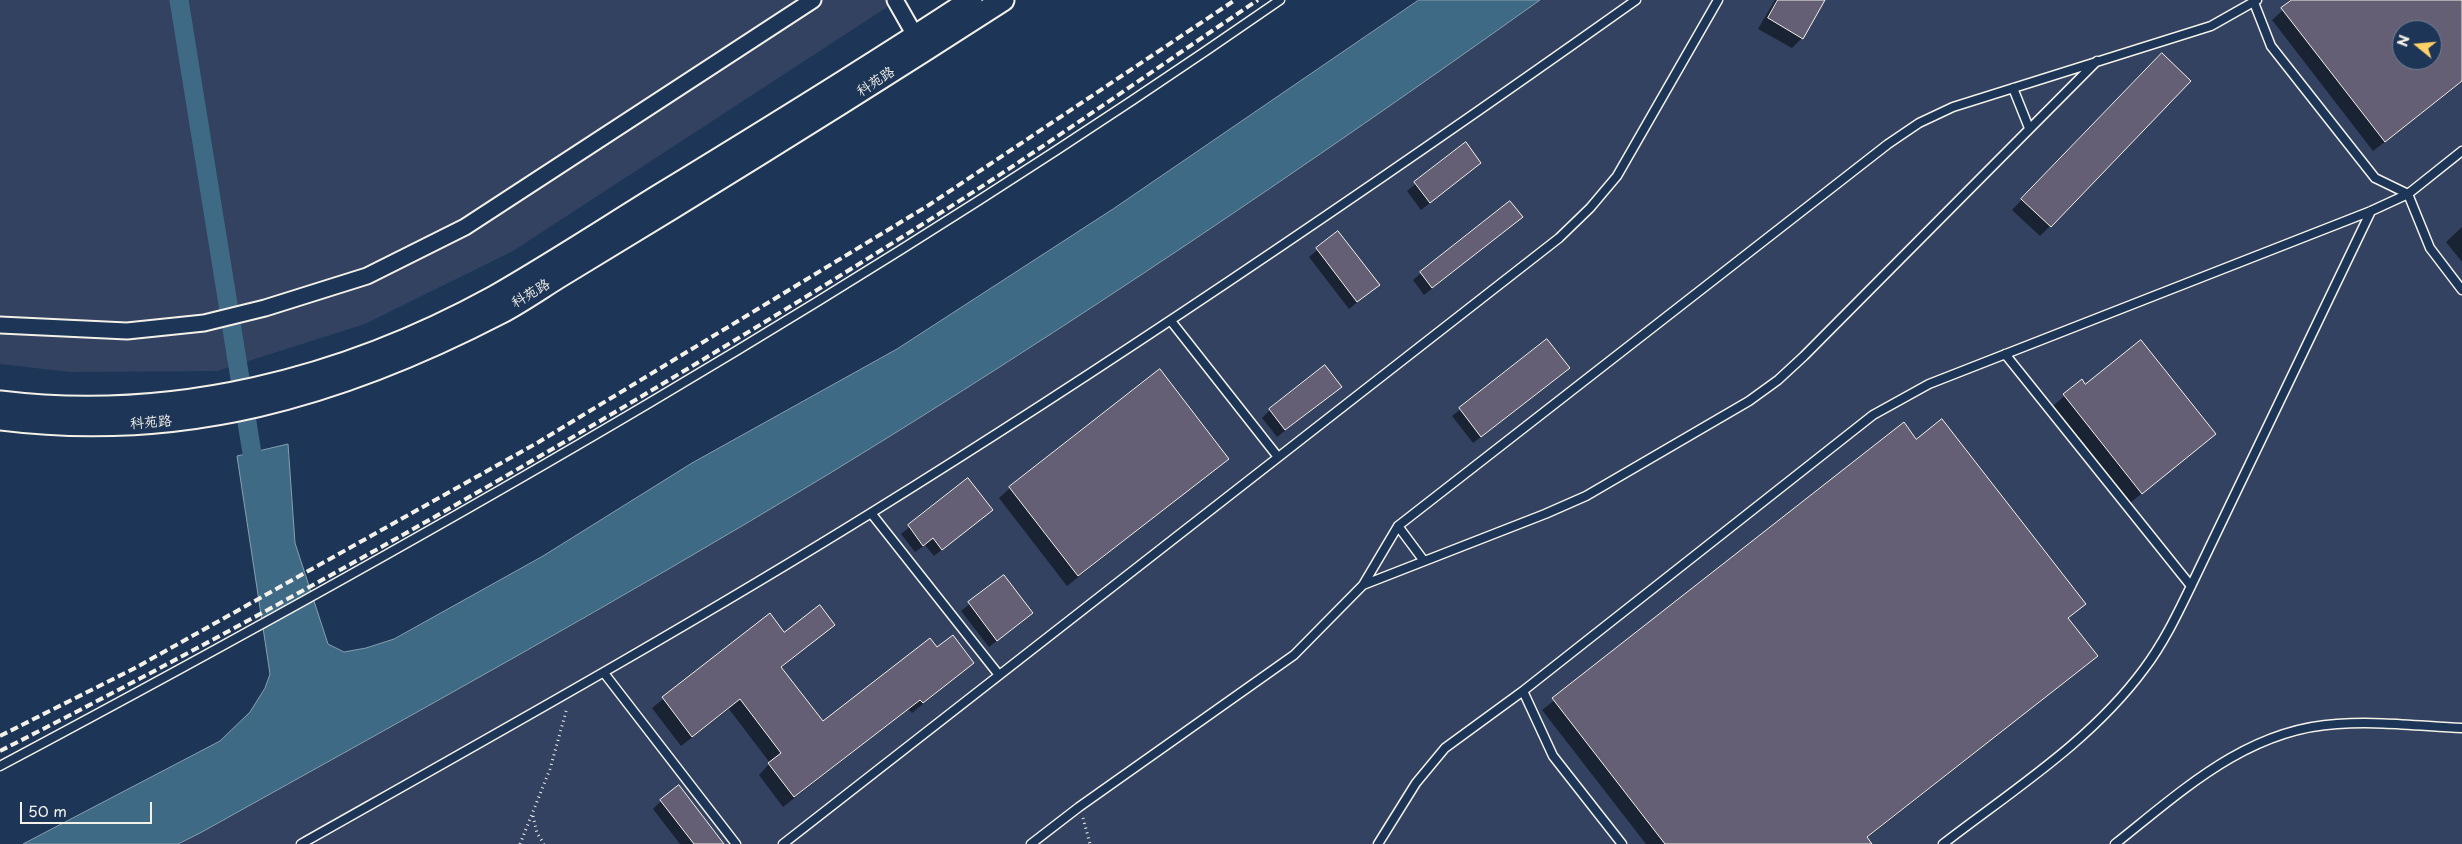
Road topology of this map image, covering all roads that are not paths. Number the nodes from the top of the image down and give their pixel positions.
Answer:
1 (813, 0) edge
2 (895, 0) edge
3 (972, 0) edge
4 (1002, 0) edge
5 (1280, 0) edge
6 (1636, 0) edge
7 (2255, 0) edge
8 (1717, 1) edge
9 (921, 43) junction
10 (2097, 61) junction
11 (2013, 88) junction
12 (2029, 128) junction
13 (2462, 152) edge
14 (2408, 194) junction
15 (2371, 211) junction
16 (2462, 290) edge
17 (1171, 321) junction
18 (0, 325) edge
19 (2005, 354) junction
20 (0, 402) edge
21 (212, 406) junction
22 (0, 419) edge
23 (1278, 457) junction
24 (871, 513) junction
25 (1398, 526) junction
26 (1424, 561) junction
27 (1363, 585) junction
28 (2191, 586) junction
29 (604, 673) junction
30 (999, 676) junction
31 (1523, 691) junction
32 (2462, 728) edge
33 (0, 766) edge
34 (301, 844) edge
35 (736, 844) edge
36 (783, 844) edge
37 (1031, 844) edge
38 (1378, 844) edge
39 (1622, 844) edge
40 (1944, 844) edge
41 (2115, 844) edge

1 - 18 street
2 - 9 street
3 - 9 street, 科苑路
4 - 9 street, 科苑路
5 - 33 lane
6 - 17 lane
7 - 10 lane
7 - 14 lane
8 - 23 lane
9 - 21 street, 科苑路
10 - 11 lane
10 - 12 lane
11 - 12 lane
11 - 25 lane
12 - 26 lane
13 - 14 lane
14 - 15 lane
14 - 16 lane
15 - 19 lane
15 - 28 lane
17 - 23 lane
17 - 24 lane
19 - 28 lane
19 - 31 lane
20 - 21 street, 科苑路
21 - 22 street, 科苑路
23 - 30 lane
24 - 29 lane
24 - 30 lane
25 - 26 lane
25 - 27 lane
26 - 27 lane
27 - 37 lane
28 - 40 lane
29 - 34 lane
29 - 35 lane
30 - 36 lane
31 - 38 lane
31 - 39 lane
32 - 41 lane

